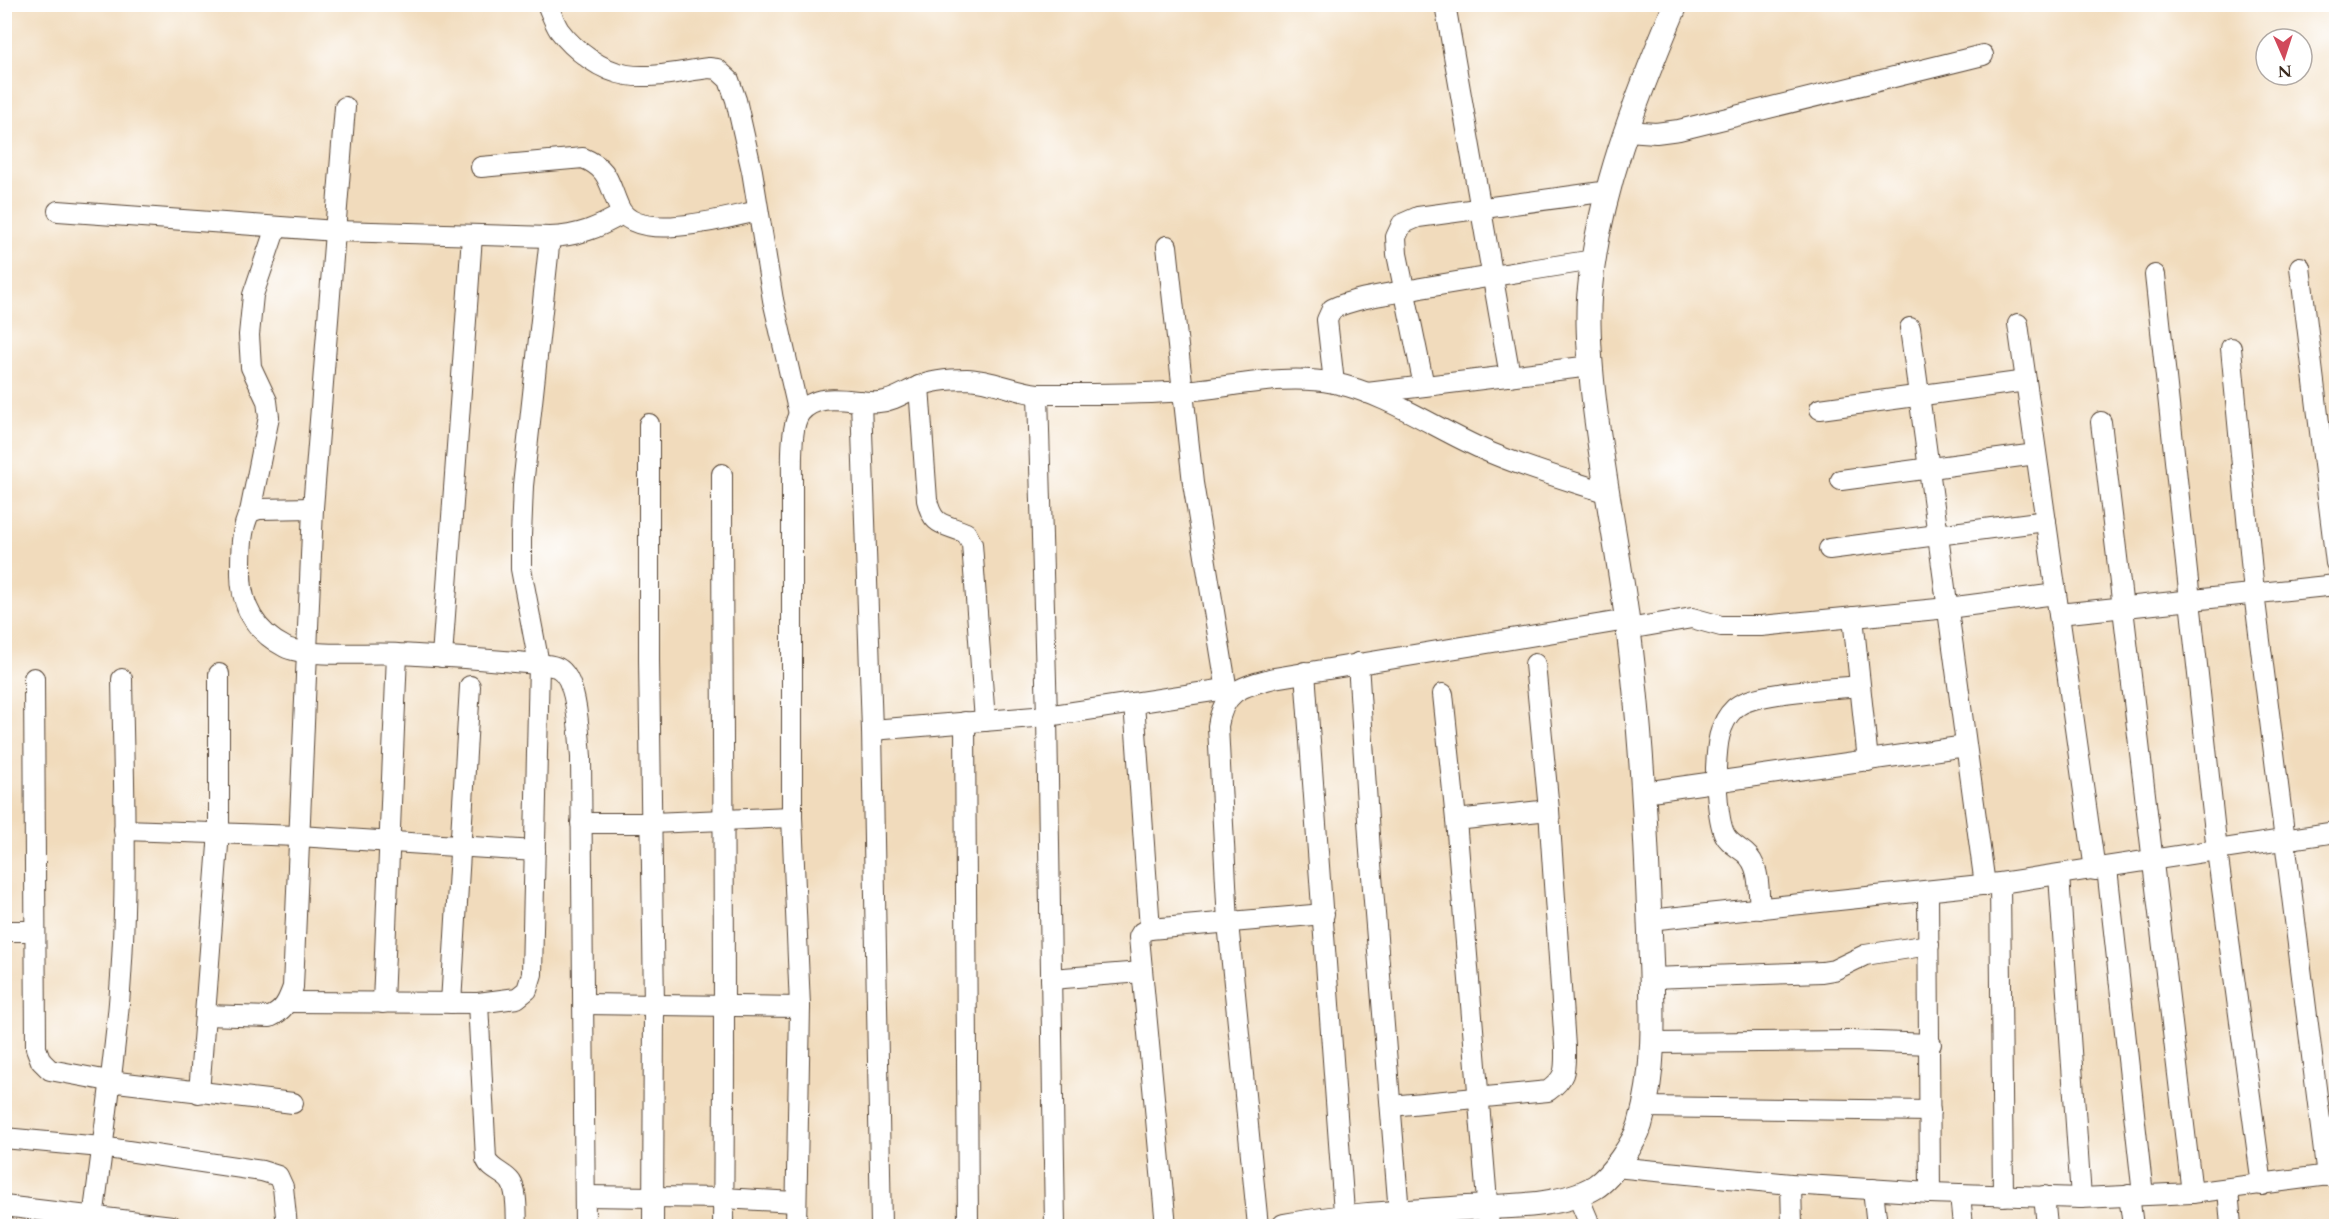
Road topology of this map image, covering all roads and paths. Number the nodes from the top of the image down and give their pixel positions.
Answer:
1 (547, 4) edge
2 (1445, 4) edge
3 (1676, 4) edge
4 (1983, 56) dead end
5 (345, 107) dead end
6 (1627, 131) junction
7 (481, 167) dead end
8 (1609, 191) junction
9 (1480, 207) junction
10 (58, 211) dead end
11 (758, 211) junction
12 (622, 214) junction
13 (276, 227) junction
14 (336, 231) junction
15 (472, 236) junction
16 (550, 237) junction
17 (1167, 246) dead end
18 (1594, 260) junction
19 (2300, 267) dead end
20 (1492, 275) junction
21 (2155, 275) dead end
22 (1403, 291) junction
23 (2018, 324) dead end
24 (1910, 328) dead end
25 (2231, 348) dead end
26 (1591, 366) junction
27 (1510, 376) junction
28 (2026, 381) junction
29 (1334, 383) junction
30 (919, 386) junction
31 (1424, 386) junction
32 (1183, 391) junction
33 (1365, 393) junction
34 (1038, 394) junction
35 (1918, 395) junction
36 (861, 402) junction
37 (1820, 409) dead end
38 (799, 414) junction
39 (2101, 422) dead end
40 (650, 424) dead end
41 (2036, 454) junction
42 (1928, 469) junction
43 (722, 474) dead end
44 (1841, 480) dead end
45 (1608, 493) junction
46 (313, 508) junction
47 (250, 512) junction
48 (2046, 521) junction
49 (1938, 535) junction
50 (1829, 549) dead end
51 (2337, 563) edge
52 (2337, 585) edge
53 (2254, 592) junction
54 (2056, 594) junction
55 (2189, 599) junction
56 (2122, 606) junction
57 (1948, 608) junction
58 (2059, 614) junction
59 (1853, 617) junction
60 (1628, 624) junction
61 (307, 652) junction
62 (397, 654) junction
63 (441, 657) junction
64 (1358, 663) junction
65 (539, 664) junction
66 (1535, 664) dead end
67 (1305, 672) junction
68 (219, 674) dead end
69 (34, 678) dead end
70 (122, 679) dead end
71 (470, 686) dead end
72 (1860, 686) junction
73 (1227, 693) junction
74 (1443, 694) dead end
75 (1134, 703) junction
76 (1047, 716) junction
77 (985, 721) junction
78 (965, 722) junction
79 (872, 730) junction
80 (1966, 746) junction
81 (1868, 760) junction
82 (1716, 782) junction
83 (1644, 792) junction
84 (1549, 810) junction
85 (792, 817) junction
86 (722, 820) junction
87 (1456, 820) junction
88 (581, 823) junction
89 (652, 823) junction
90 (124, 830) junction
91 (219, 832) junction
92 (2337, 832) edge
93 (299, 836) junction
94 (2285, 839) junction
95 (390, 842) junction
96 (459, 846) junction
97 (535, 851) junction
98 (2217, 851) junction
99 (2153, 862) junction
100 (2101, 869) junction
101 (2059, 875) junction
102 (1993, 884) junction
103 (1928, 892) junction
104 (1760, 909) junction
105 (1324, 914) junction
106 (1649, 920) junction
107 (1228, 923) junction
108 (1150, 929) junction
109 (4, 931) edge
110 (35, 931) junction
111 (1929, 945) junction
112 (1142, 972) junction
113 (1651, 978) junction
114 (1051, 979) junction
115 (288, 1002) junction
116 (383, 1003) junction
117 (451, 1003) junction
118 (478, 1003) junction
119 (584, 1004) junction
120 (654, 1005) junction
121 (726, 1005) junction
122 (800, 1007) junction
123 (205, 1015) junction
124 (1653, 1042) junction
125 (1931, 1044) junction
126 (110, 1081) junction
127 (199, 1093) junction
128 (1477, 1098) junction
129 (293, 1103) dead end
130 (1391, 1106) junction
131 (1644, 1107) junction
132 (1930, 1111) junction
133 (4, 1138) edge
134 (102, 1147) junction
135 (1615, 1167) junction
136 (2332, 1175) edge
137 (1791, 1184) junction
138 (2262, 1185) junction
139 (1873, 1189) junction
140 (2228, 1189) junction
141 (1930, 1192) junction
142 (2192, 1193) junction
143 (1577, 1194) junction
144 (1960, 1194) junction
145 (2136, 1195) junction
146 (585, 1196) junction
147 (653, 1196) junction
148 (2003, 1196) junction
149 (2044, 1196) junction
150 (723, 1198) junction
151 (2081, 1198) junction
152 (795, 1203) junction
153 (4, 1206) edge
154 (1400, 1213) junction
155 (1487, 1217) edge
156 (1427, 1219) edge
157 (92, 1222) edge
158 (1346, 1222) edge
159 (172, 1227) edge
160 (287, 1227) edge
161 (517, 1227) edge
162 (585, 1227) edge
163 (653, 1227) edge
164 (723, 1227) edge
165 (796, 1227) edge
166 (881, 1227) edge
167 (968, 1227) edge
168 (1055, 1227) edge
169 (1166, 1227) edge
170 (1257, 1227) edge
171 (1284, 1227) edge
172 (1587, 1227) edge
173 (1792, 1227) edge
174 (1877, 1227) edge
175 (1963, 1227) edge
176 (2047, 1227) edge
177 (2133, 1227) edge
178 (2231, 1227) edge

1 - 11 street
2 - 9 street
3 - 6 main road
4 - 6 street
5 - 14 street
6 - 8 main road
7 - 12 street
8 - 9 street
8 - 18 main road
9 - 20 street
9 - 22 street
10 - 13 street
11 - 12 street
11 - 38 street
12 - 16 street
13 - 14 street
13 - 47 street
14 - 15 street
14 - 46 street
15 - 16 street
15 - 63 street
16 - 65 street
17 - 32 street
18 - 20 street
18 - 26 main road
19 - 51 street
20 - 22 street
20 - 27 street
21 - 55 street
22 - 29 street
22 - 31 street
23 - 28 street
24 - 35 street
25 - 53 street
26 - 27 street
26 - 45 main road
27 - 31 street
28 - 35 street
28 - 41 street
29 - 32 street
29 - 33 street
30 - 34 street
30 - 36 street
30 - 77 street
31 - 33 street
32 - 34 street
32 - 73 street
33 - 45 street
34 - 76 street
35 - 37 street
35 - 42 street
36 - 38 street
36 - 79 street
38 - 85 street
39 - 56 street
40 - 89 street
41 - 42 street
41 - 48 street
42 - 44 street
42 - 49 street
43 - 86 street
45 - 60 main road
46 - 47 street
46 - 61 street
47 - 61 street
48 - 49 street
48 - 54 street
49 - 50 street
49 - 57 street
52 - 53 street
53 - 55 street
53 - 94 street
54 - 57 street
54 - 58 street
55 - 56 street
55 - 98 street
56 - 58 street
56 - 99 street
57 - 59 street
57 - 80 street
58 - 100 street
59 - 60 street
59 - 72 street
60 - 64 street
60 - 83 main road
61 - 62 street
61 - 93 street
62 - 63 street
62 - 95 street
63 - 65 street
64 - 67 street
64 - 130 street
65 - 88 street
65 - 97 street
66 - 84 street
67 - 73 street
67 - 105 street
68 - 91 street
69 - 110 street
70 - 90 street
71 - 96 street
72 - 81 street
72 - 82 street
73 - 75 street
73 - 107 street
74 - 87 street
75 - 76 street
75 - 108 street
76 - 77 street
76 - 114 street
77 - 78 street
78 - 79 street
78 - 167 street
79 - 166 street
80 - 81 street
80 - 102 street
81 - 82 street
82 - 83 street
82 - 104 street
83 - 106 main road
84 - 87 street
84 - 128 street
85 - 86 street
85 - 122 street
86 - 89 street
86 - 121 street
87 - 128 street
88 - 89 street
88 - 119 street
89 - 120 street
90 - 91 street
90 - 126 street
91 - 93 street
91 - 123 street
92 - 94 street
93 - 95 street
93 - 115 street
94 - 98 street
94 - 136 street
95 - 96 street
95 - 116 street
96 - 97 street
96 - 117 street
97 - 118 street
98 - 99 street
98 - 138 street
99 - 100 street
99 - 142 street
100 - 101 street
100 - 145 street
101 - 102 street
101 - 151 street
102 - 103 street
102 - 148 street
103 - 104 street
103 - 111 street
104 - 106 street
105 - 107 street
105 - 158 street
106 - 113 main road
107 - 108 street
107 - 170 street
108 - 112 street
109 - 110 street
110 - 126 street
111 - 113 street
111 - 125 street
112 - 114 street
112 - 169 street
113 - 124 main road
114 - 168 street
115 - 116 street
115 - 123 street
116 - 117 street
117 - 118 street
118 - 161 street
119 - 120 street
119 - 146 street
120 - 121 street
120 - 147 street
121 - 122 street
121 - 150 street
122 - 152 street
123 - 127 street
124 - 125 street
124 - 131 main road
125 - 132 street
126 - 127 street
126 - 134 street
127 - 129 street
128 - 130 street
128 - 155 street
130 - 154 street
131 - 132 street
131 - 135 main road
132 - 141 street
133 - 134 street
134 - 157 street
134 - 160 street
135 - 137 street
135 - 143 main road
136 - 138 street
137 - 139 street
137 - 173 street
138 - 140 street
139 - 141 street
139 - 174 street
140 - 142 street
140 - 178 street
141 - 144 street
142 - 145 street
143 - 155 main road
143 - 172 street
144 - 148 street
144 - 175 street
145 - 151 street
145 - 177 street
146 - 147 street
146 - 162 street
147 - 150 street
147 - 163 street
148 - 149 street
149 - 151 street
149 - 176 street
150 - 152 street
150 - 164 street
152 - 165 street
153 - 157 street
154 - 156 main road
154 - 158 main road
155 - 156 main road
157 - 159 street
158 - 171 main road

